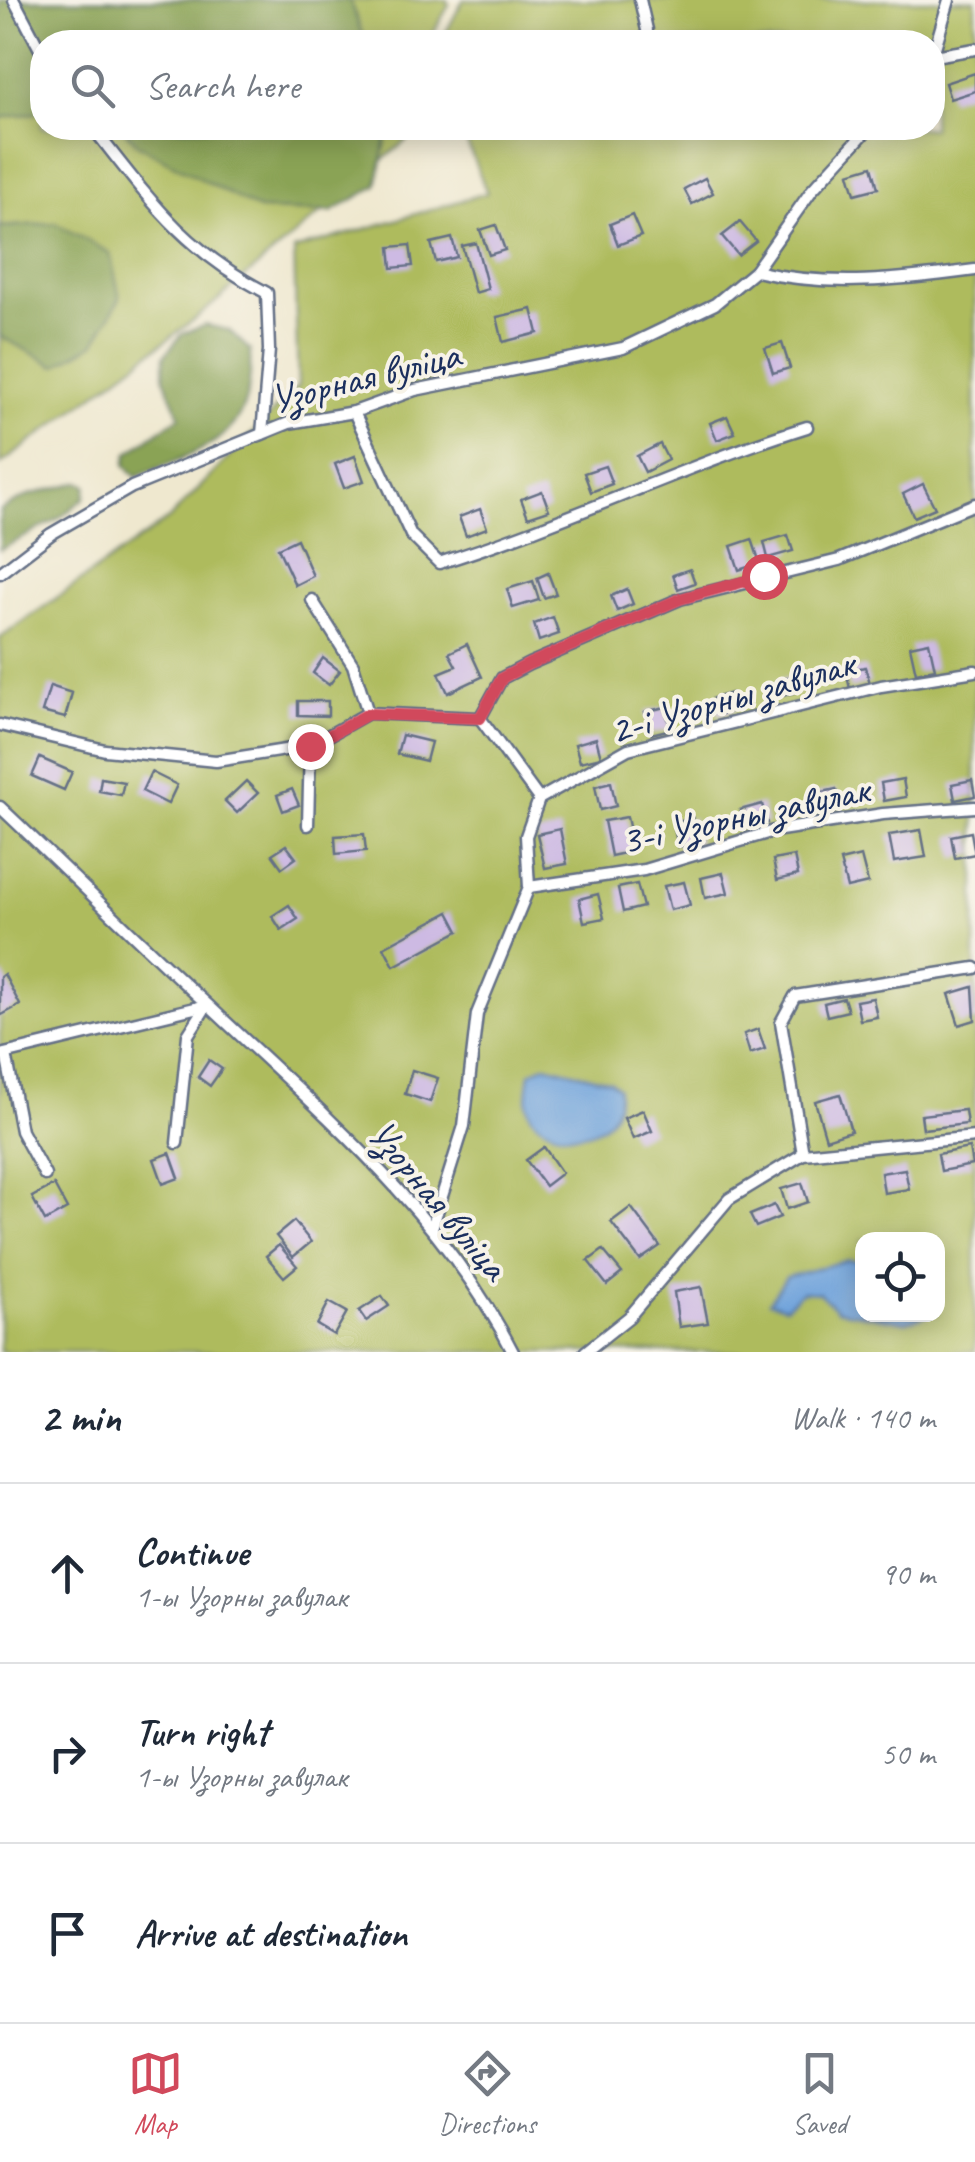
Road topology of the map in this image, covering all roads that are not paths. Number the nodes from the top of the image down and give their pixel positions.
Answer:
1 (14, 0) edge
2 (640, 0) edge
3 (949, 0) edge
4 (30, 30) edge
5 (647, 30) dead end
6 (941, 30) edge
7 (975, 50) edge
8 (945, 55) edge
9 (102, 140) edge
10 (858, 140) edge
11 (755, 270) junction
12 (975, 270) edge
13 (354, 412) junction
14 (807, 427) dead end
15 (262, 434) junction
16 (975, 504) edge
17 (0, 574) edge
18 (312, 600) dead end
19 (975, 671) edge
20 (368, 714) junction
21 (480, 718) junction
22 (0, 725) edge
23 (310, 746) junction
24 (539, 798) junction
25 (975, 806) edge
26 (0, 807) edge
27 (308, 826) dead end
28 (529, 887) junction
29 (975, 968) edge
30 (207, 1004) junction
31 (3, 1055) edge
32 (975, 1137) edge
33 (177, 1143) dead end
34 (803, 1154) junction
35 (44, 1176) dead end
36 (432, 1228) junction
37 (513, 1352) edge
38 (585, 1352) edge

1 - 4 lane
2 - 5 lane
3 - 6 lane
7 - 8 lane
9 - 15 lane
10 - 11 lane, Узорная вуліца
11 - 12 lane
11 - 13 lane, Узорная вуліца
13 - 14 lane
13 - 15 lane, Узорная вуліца
15 - 17 lane, Узорная вуліца
16 - 21 lane
18 - 20 lane
19 - 24 lane, 2-і Узорны завулак
20 - 21 lane
20 - 23 lane
21 - 24 lane
22 - 23 lane
23 - 27 lane
24 - 28 lane
25 - 28 lane, 3-і Узорны завулак
26 - 30 lane, Узорная вуліца
28 - 36 lane
29 - 34 lane
30 - 31 lane
30 - 33 lane
30 - 36 lane, Узорная вуліца
31 - 35 lane
32 - 34 lane
34 - 38 lane
36 - 37 lane, Узорная вуліца

